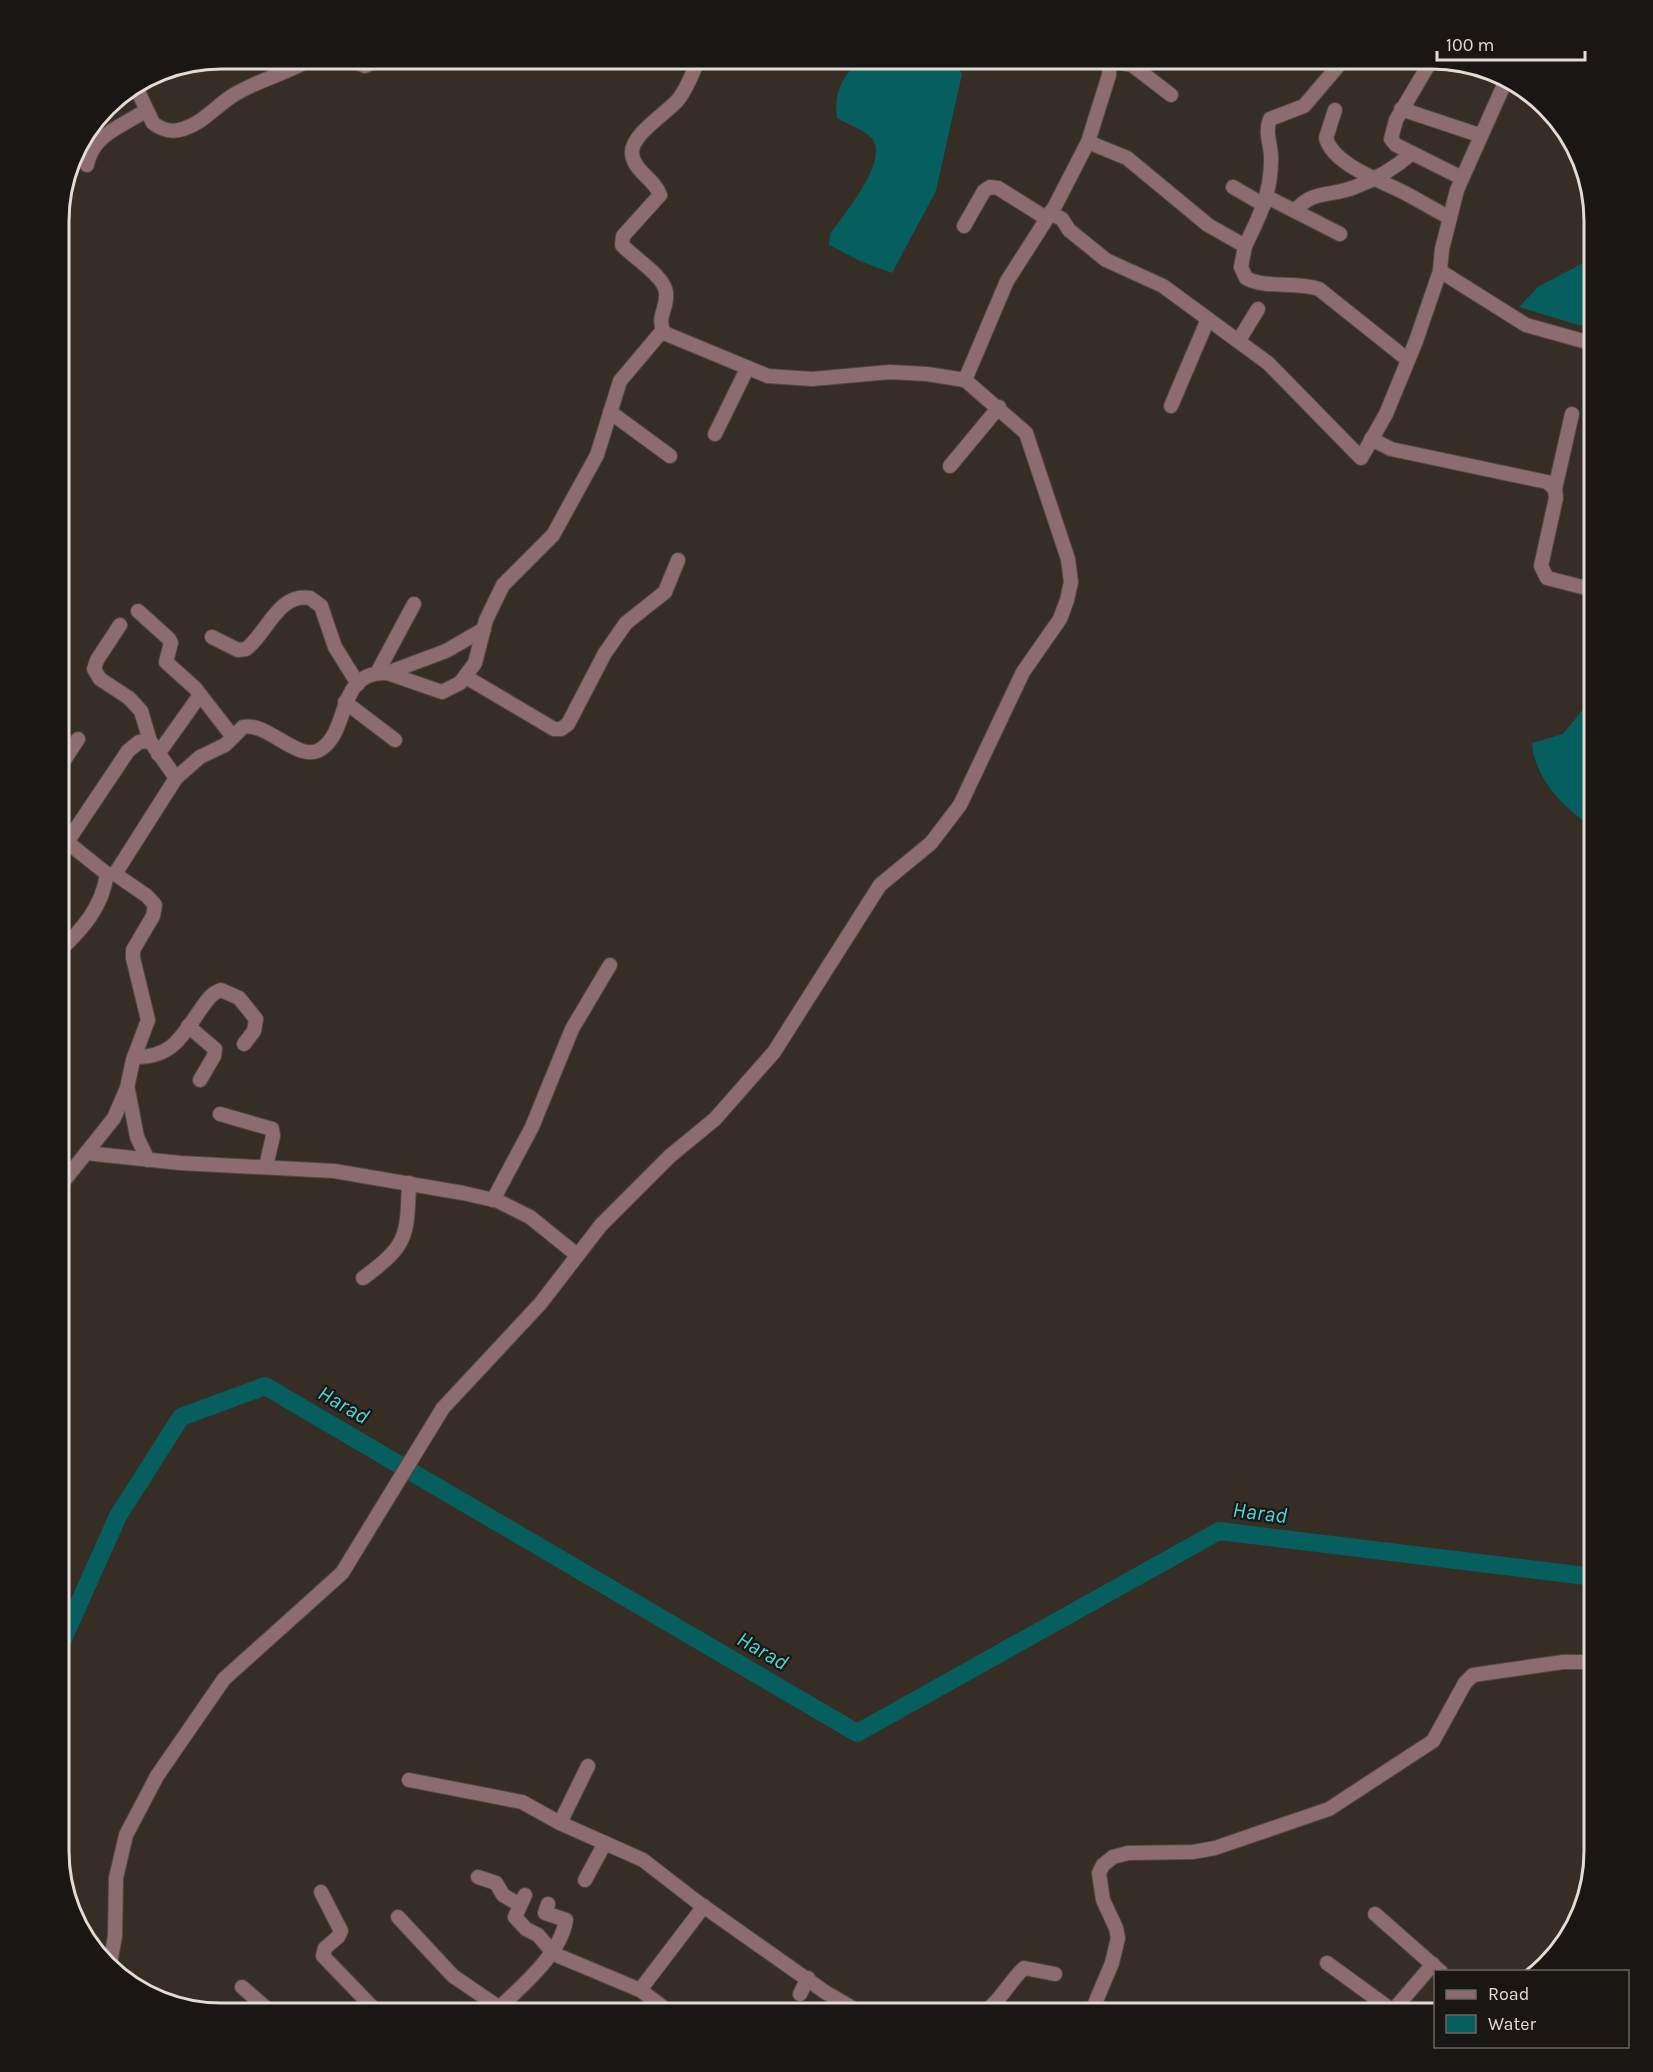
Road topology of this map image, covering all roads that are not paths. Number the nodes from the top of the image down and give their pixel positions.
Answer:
1 (295, 69) edge
2 (693, 69) edge
3 (1109, 69) edge
4 (1136, 69) edge
5 (1335, 69) edge
6 (1426, 69) edge
7 (1503, 87) edge
8 (138, 94) edge
9 (1171, 95) dead end
10 (1401, 109) junction
11 (1335, 110) dead end
12 (145, 111) junction
13 (1479, 135) junction
14 (1088, 142) junction
15 (1412, 153) junction
16 (87, 165) dead end
17 (1462, 178) junction
18 (1373, 180) junction
19 (1233, 187) dead end
20 (1266, 201) junction
21 (1295, 211) junction
22 (1048, 215) junction
23 (1450, 219) junction
24 (964, 226) dead end
25 (1340, 234) dead end
26 (1245, 246) junction
27 (1440, 271) junction
28 (1258, 309) dead end
29 (1208, 319) junction
30 (663, 330) junction
31 (1239, 340) junction
32 (1584, 341) edge
33 (1408, 360) junction
34 (747, 369) junction
35 (965, 380) junction
36 (1171, 406) dead end
37 (999, 407) junction
38 (610, 412) junction
39 (1572, 414) dead end
40 (715, 434) dead end
41 (1371, 440) junction
42 (670, 456) dead end
43 (950, 466) dead end
44 (1556, 489) junction
45 (678, 560) dead end
46 (1584, 588) edge
47 (414, 604) dead end
48 (138, 611) dead end
49 (120, 625) dead end
50 (484, 629) junction
51 (212, 637) dead end
52 (382, 673) junction
53 (466, 676) junction
54 (358, 684) junction
55 (200, 695) junction
56 (345, 702) junction
57 (233, 737) junction
58 (78, 739) dead end
59 (395, 740) dead end
60 (150, 741) junction
61 (69, 753) edge
62 (158, 754) junction
63 (176, 777) junction
64 (69, 828) edge
65 (69, 841) edge
66 (111, 874) junction
67 (69, 942) edge
68 (610, 965) dead end
69 (188, 1026) junction
70 (243, 1044) dead end
71 (134, 1058) junction
72 (200, 1080) dead end
73 (127, 1088) junction
74 (220, 1114) dead end
75 (86, 1153) junction
76 (148, 1160) junction
77 (266, 1167) junction
78 (69, 1174) edge
79 (409, 1183) junction
80 (493, 1200) junction
81 (577, 1255) junction
82 (363, 1278) dead end
83 (1584, 1662) edge
84 (588, 1766) dead end
85 (409, 1780) dead end
86 (560, 1823) junction
87 (605, 1843) junction
88 (478, 1878) dead end
89 (585, 1880) dead end
90 (321, 1892) dead end
91 (548, 1904) dead end
92 (704, 1906) junction
93 (1375, 1914) dead end
94 (398, 1917) dead end
95 (552, 1952) junction
96 (111, 1957) edge
97 (1327, 1963) dead end
98 (1437, 1968) edge
99 (1434, 1971) edge
100 (1055, 1974) dead end
101 (808, 1978) junction
102 (242, 1987) dead end
103 (640, 1990) junction
104 (800, 1994) dead end
105 (260, 2003) edge
106 (368, 2003) edge
107 (487, 2003) edge
108 (504, 2003) edge
109 (658, 2003) edge
110 (846, 2003) edge
111 (995, 2003) edge
112 (1095, 2003) edge
113 (1380, 2003) edge
114 (1401, 2003) edge

1 - 12 street
2 - 30 street
3 - 14 street
4 - 9 street
5 - 20 street
6 - 10 street
7 - 13 street
8 - 12 street
10 - 13 street
10 - 15 street
11 - 18 street
12 - 16 street
13 - 17 street
14 - 22 street
14 - 26 street
15 - 17 street
15 - 18 street
17 - 23 street
18 - 21 street
18 - 23 street
19 - 20 street
20 - 21 street
20 - 26 street
21 - 25 street
22 - 24 street
22 - 29 street
22 - 35 street
23 - 27 street
26 - 33 street
27 - 32 street
27 - 33 street
28 - 31 street
29 - 31 street
29 - 36 street
30 - 34 street
30 - 38 street
31 - 41 street
33 - 41 street
34 - 35 street
34 - 40 street
35 - 37 street
37 - 43 street
37 - 81 street
38 - 42 street
38 - 50 street
39 - 44 street
41 - 44 street
44 - 46 street
45 - 53 street
47 - 52 street
48 - 55 street
49 - 60 street
50 - 52 street
50 - 53 street
51 - 54 street
52 - 53 street
52 - 54 street
54 - 56 street
55 - 57 street
55 - 62 street
56 - 57 street
56 - 59 street
57 - 63 street
58 - 61 street
60 - 62 street
60 - 64 street
62 - 63 street
63 - 66 street
65 - 66 street
66 - 67 street
66 - 71 street
68 - 80 street
69 - 70 street
69 - 71 street
69 - 72 street
71 - 73 street
73 - 75 street
73 - 76 street
74 - 77 street
75 - 76 street
75 - 78 street
76 - 77 street
77 - 79 street
79 - 80 street
79 - 82 street
80 - 81 street
81 - 96 street
83 - 112 street
84 - 86 street
85 - 86 street
86 - 87 street
87 - 89 street
87 - 92 street
88 - 95 street
90 - 106 street
91 - 95 street
92 - 101 street
92 - 103 street
93 - 98 street
94 - 107 street
95 - 103 street
95 - 108 street
97 - 113 street
99 - 114 street
100 - 111 street
101 - 104 street
101 - 110 street
102 - 105 street
103 - 109 street

